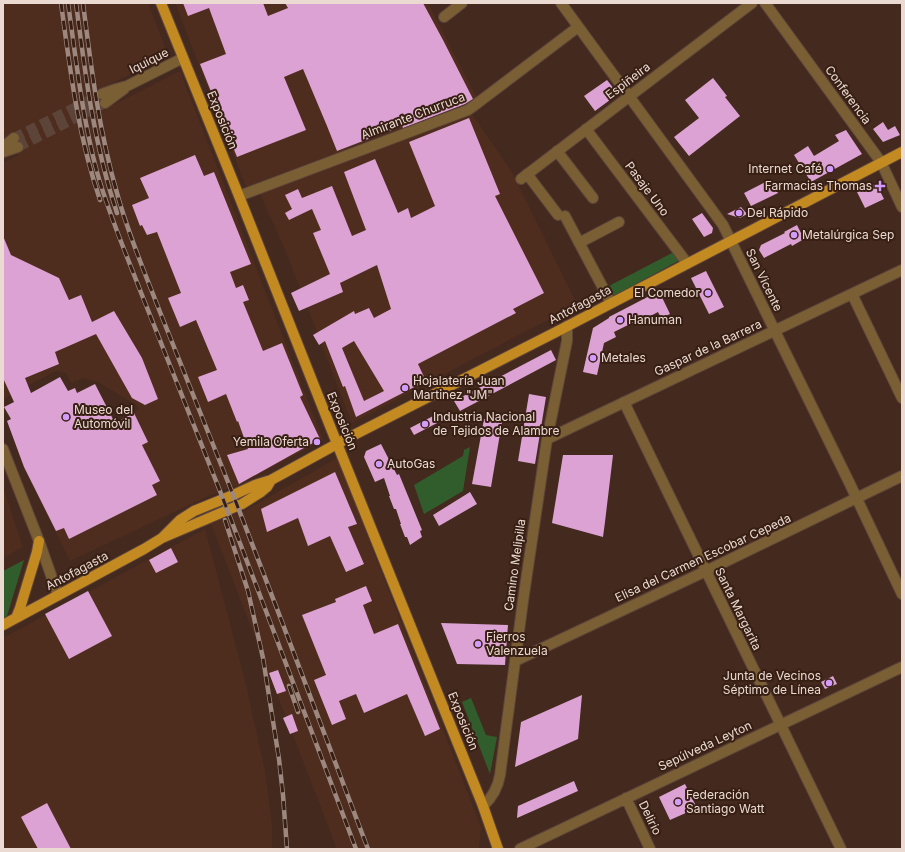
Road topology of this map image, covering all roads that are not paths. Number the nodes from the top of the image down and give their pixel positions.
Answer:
1 (161, 3) edge
2 (462, 3) edge
3 (561, 3) edge
4 (752, 3) edge
5 (765, 3) edge
6 (444, 17) dead end
7 (578, 27) junction
8 (183, 58) junction
9 (630, 96) junction
10 (104, 99) tunnel mouth
11 (586, 129) junction
12 (3, 147) edge
13 (3, 152) edge
14 (557, 152) junction
15 (902, 152) edge
16 (881, 162) junction
17 (239, 196) junction
18 (593, 198) dead end
19 (902, 207) edge
20 (619, 222) dead end
21 (730, 240) junction
22 (579, 243) junction
23 (687, 264) junction
24 (902, 270) edge
25 (852, 294) junction
26 (611, 303) junction
27 (568, 326) junction
28 (774, 330) junction
29 (902, 398) edge
30 (624, 402) junction
31 (547, 439) junction
32 (337, 444) junction
33 (3, 449) edge
34 (902, 476) edge
35 (857, 498) junction
36 (39, 541) junction
37 (706, 571) junction
38 (902, 594) edge
39 (58, 595) junction
40 (16, 618) junction
41 (3, 625) edge
42 (514, 661) junction
43 (902, 667) edge
44 (780, 725) junction
45 (626, 798) junction
46 (483, 806) junction
47 (498, 849) edge
48 (520, 849) edge
49 (650, 849) edge
50 (840, 849) edge

1 - 8 main road, Exposición
2 - 6 street
3 - 7 street, San Vicente
4 - 9 street, Espiñeira
5 - 16 street, Conferencia
7 - 9 street, San Vicente
7 - 17 street, Almirante Churruca
8 - 10 street, Iquique
8 - 17 main road, Exposición
9 - 11 street, Espiñeira
9 - 21 street, San Vicente
11 - 14 street, Espiñeira
11 - 23 street, Pasaje Uno
12 - 13 street
14 - 18 street
14 - 22 street, Espiñeira
15 - 16 main road, Antofagasta
16 - 19 street, Conferencia
16 - 21 main road, Antofagasta
17 - 32 main road, Exposición
20 - 22 street
21 - 23 main road, Antofagasta
21 - 28 street, San Vicente
22 - 26 street
23 - 26 main road, Antofagasta
24 - 25 street, Gaspar de la Barrera
25 - 28 street, Gaspar de la Barrera
25 - 29 street
26 - 27 main road, Antofagasta
27 - 31 street, Camino Melipilla
27 - 32 main road, Antofagasta
28 - 30 street, Gaspar de la Barrera
28 - 35 street, San Vicente
30 - 31 street, Gaspar de la Barrera
30 - 37 street, Santa Margarita
31 - 42 street, Camino Melipilla
32 - 39 main road, Antofagasta
32 - 46 main road, Exposición
33 - 36 street
34 - 35 street, Elisa del Carmen Escobar Cepeda
35 - 37 street, Elisa del Carmen Escobar Cepeda
35 - 38 street, San Vicente
36 - 39 street
36 - 40 main road
37 - 42 street, Elisa del Carmen Escobar Cepeda
37 - 44 street, Santa Margarita
39 - 40 main road, Antofagasta
40 - 41 main road, Antofagasta
42 - 46 street, Camino Melipilla
43 - 44 street, Sepúlveda Leyton
44 - 45 street, Sepúlveda Leyton
44 - 50 street, Santa Margarita
45 - 48 street, Sepúlveda Leyton
45 - 49 street, Delirio
46 - 47 main road, Exposición

